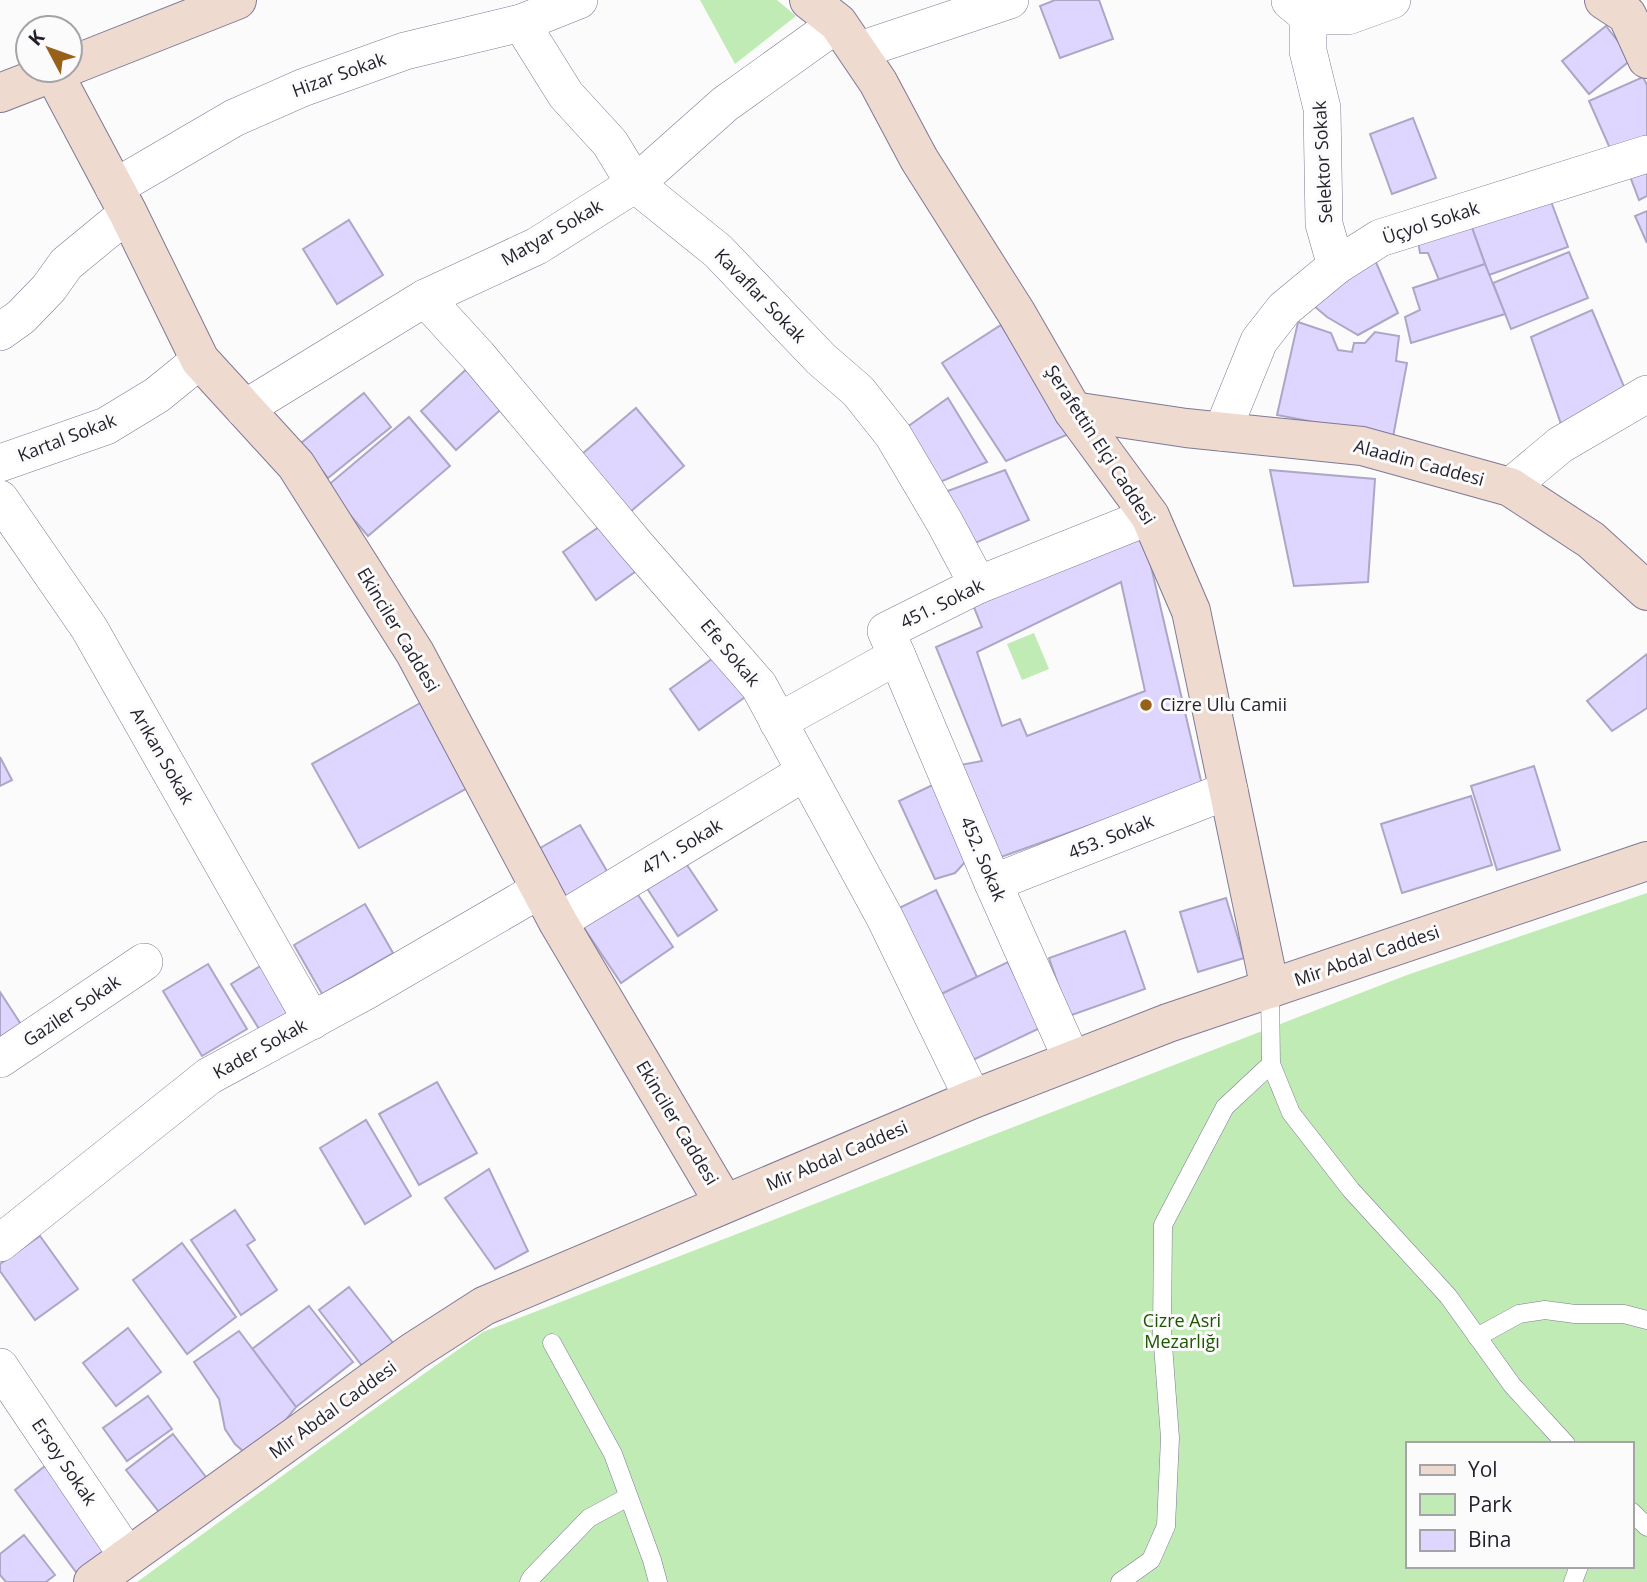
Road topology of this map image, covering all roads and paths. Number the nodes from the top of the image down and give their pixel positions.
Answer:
1 (237, 0) edge
2 (579, 0) edge
3 (1010, 0) edge
4 (1392, 0) edge
5 (1298, 8) edge
6 (1626, 8) edge
7 (521, 23) junction
8 (835, 25) edge
9 (1647, 59) edge
10 (84, 60) edge
11 (23, 84) edge
12 (68, 84) edge
13 (0, 93) edge
14 (1647, 154) edge
15 (635, 184) junction
16 (121, 200) junction
17 (1336, 266) junction
18 (425, 299) junction
19 (0, 332) edge
20 (200, 360) junction
21 (1647, 394) edge
22 (244, 409) junction
23 (1073, 411) junction
24 (1222, 432) junction
25 (0, 463) edge
26 (1510, 487) junction
27 (0, 499) edge
28 (1150, 516) junction
29 (978, 585) junction
30 (1647, 591) edge
31 (897, 656) junction
32 (778, 722) junction
33 (805, 772) junction
34 (1229, 790) junction
35 (1647, 861) edge
36 (993, 883) junction
37 (550, 905) junction
38 (144, 962) dead end
39 (1270, 989) junction
40 (312, 1021) junction
41 (0, 1059) edge
42 (1072, 1060) junction
43 (1271, 1064) junction
44 (973, 1099) junction
45 (724, 1203) junction
46 (0, 1243) edge
47 (1647, 1320) edge
48 (1478, 1337) junction
49 (552, 1343) dead end
50 (0, 1367) edge
51 (1564, 1442) edge
52 (628, 1497) junction
53 (1633, 1513) edge
54 (1647, 1527) edge
55 (128, 1558) junction
56 (93, 1582) edge
57 (529, 1582) edge
58 (658, 1582) edge
59 (1120, 1582) edge

1 - 10 street
2 - 7 street, Hizar Sokak
3 - 8 street, Matyar Sokak
4 - 5 street
5 - 17 street, Selektor Sokak
6 - 9 street
7 - 15 street, Kavaflar Sokak
7 - 16 street, Hizar Sokak
8 - 15 street, Matyar Sokak
8 - 23 street, Şerafettin Elçi Caddesi
11 - 13 street
12 - 16 street, Ekinciler Caddesi
14 - 17 street, Üçyol Sokak
15 - 18 street, Matyar Sokak
15 - 29 street, Kavaflar Sokak
16 - 19 street, Hizar Sokak
16 - 20 street, Ekinciler Caddesi
17 - 24 street, Üçyol Sokak
18 - 22 street, Matyar Sokak
18 - 32 street, Efe Sokak
20 - 22 street, Ekinciler Caddesi
20 - 25 street, Kartal Sokak
21 - 26 street
22 - 37 street, Ekinciler Caddesi
23 - 24 street, Alaadin Caddesi
23 - 28 street, Şerafettin Elçi Caddesi
24 - 26 street, Alaadin Caddesi
26 - 30 street, Alaadin Caddesi
27 - 40 street, Arıkan Sokak
28 - 29 street, 451. Sokak
28 - 34 street, Şerafettin Elçi Caddesi
29 - 31 street, 451. Sokak
31 - 32 street, 451. Sokak
31 - 36 street, 452. Sokak
32 - 33 street, Efe Sokak
33 - 37 street, 471. Sokak
33 - 44 street, Efe Sokak
34 - 36 street, 453. Sokak
34 - 39 street, Şerafettin Elçi Caddesi
35 - 39 street, Mir Abdal Caddesi
36 - 42 street, 452. Sokak
37 - 40 street, Kader Sokak
37 - 45 street, Ekinciler Caddesi
38 - 41 street, Gaziler Sokak
39 - 42 street, Mir Abdal Caddesi
39 - 43 lane
40 - 46 street, Kader Sokak
42 - 44 street, Mir Abdal Caddesi
43 - 48 lane
43 - 59 lane
44 - 45 street, Mir Abdal Caddesi
45 - 55 street, Mir Abdal Caddesi
47 - 48 lane
48 - 51 lane
49 - 52 lane
50 - 55 street, Ersoy Sokak
52 - 57 lane
52 - 58 lane
53 - 54 lane
55 - 56 street, Mir Abdal Caddesi

